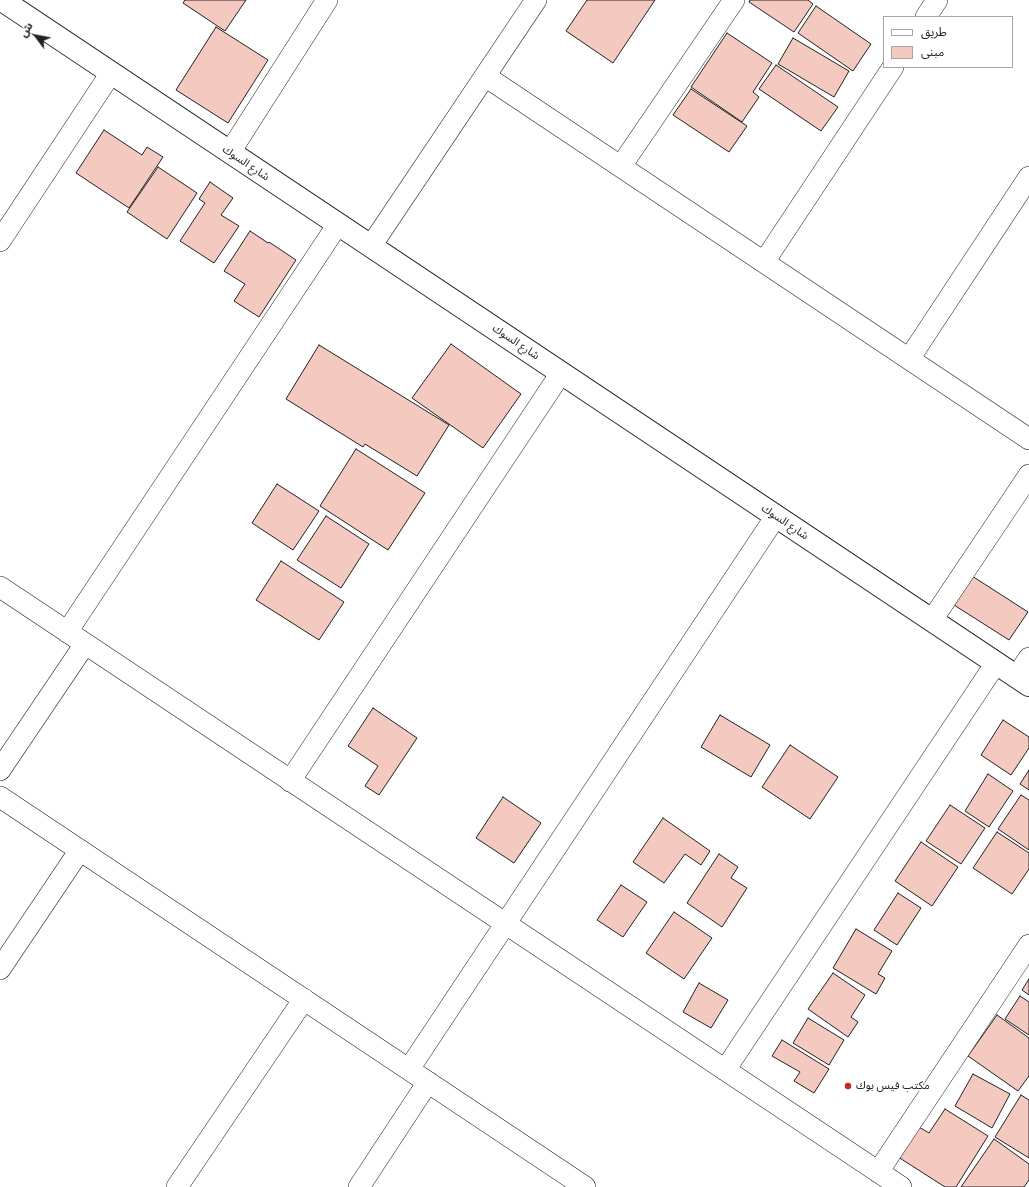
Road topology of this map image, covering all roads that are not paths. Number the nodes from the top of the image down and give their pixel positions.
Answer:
1 (2, 0) edge
2 (326, 0) edge
3 (536, 0) edge
4 (734, 0) edge
5 (937, 0) edge
6 (927, 16) edge
7 (892, 68) edge
8 (112, 73) junction
9 (485, 76) junction
10 (230, 152) junction
11 (621, 166) junction
12 (1029, 178) edge
13 (338, 224) junction
14 (0, 241) edge
15 (371, 246) junction
16 (764, 262) junction
17 (909, 359) junction
18 (561, 373) junction
19 (1029, 439) edge
20 (1029, 475) edge
21 (776, 516) junction
22 (0, 587) edge
23 (932, 620) junction
24 (67, 632) junction
25 (85, 644) junction
26 (1029, 658) edge
27 (996, 663) junction
28 (1023, 681) edge
29 (0, 770) edge
30 (290, 781) junction
31 (0, 797) edge
32 (80, 850) junction
33 (506, 924) junction
34 (1029, 945) edge
35 (0, 969) edge
36 (304, 999) junction
37 (409, 1069) junction
38 (725, 1070) junction
39 (428, 1082) junction
40 (878, 1172) junction
41 (178, 1187) edge
42 (358, 1187) edge
43 (586, 1187) edge
44 (901, 1187) edge

1 - 8 street, شارع السوك
2 - 10 street
3 - 9 street
4 - 11 street
5 - 6 street
7 - 16 street
8 - 10 street, شارع السوك
8 - 14 street
9 - 11 street
9 - 15 street
10 - 13 street, شارع السوك
11 - 16 street
12 - 17 street
13 - 15 street, شارع السوك
13 - 24 street
15 - 18 street, شارع السوك
16 - 17 street
17 - 19 street
18 - 21 street, شارع السوك
18 - 30 street
20 - 23 street
21 - 23 street, شارع السوك
21 - 33 street
22 - 24 street
23 - 27 street, شارع السوك
24 - 25 street
25 - 29 street
25 - 30 street
26 - 28 street
27 - 28 street, شارع السوك
27 - 38 street
30 - 33 street
31 - 32 street
32 - 35 street
32 - 36 street
33 - 37 street
33 - 38 street
34 - 40 street
36 - 37 street
36 - 41 street
37 - 39 street
38 - 40 street
39 - 42 street
39 - 43 street
40 - 44 street

